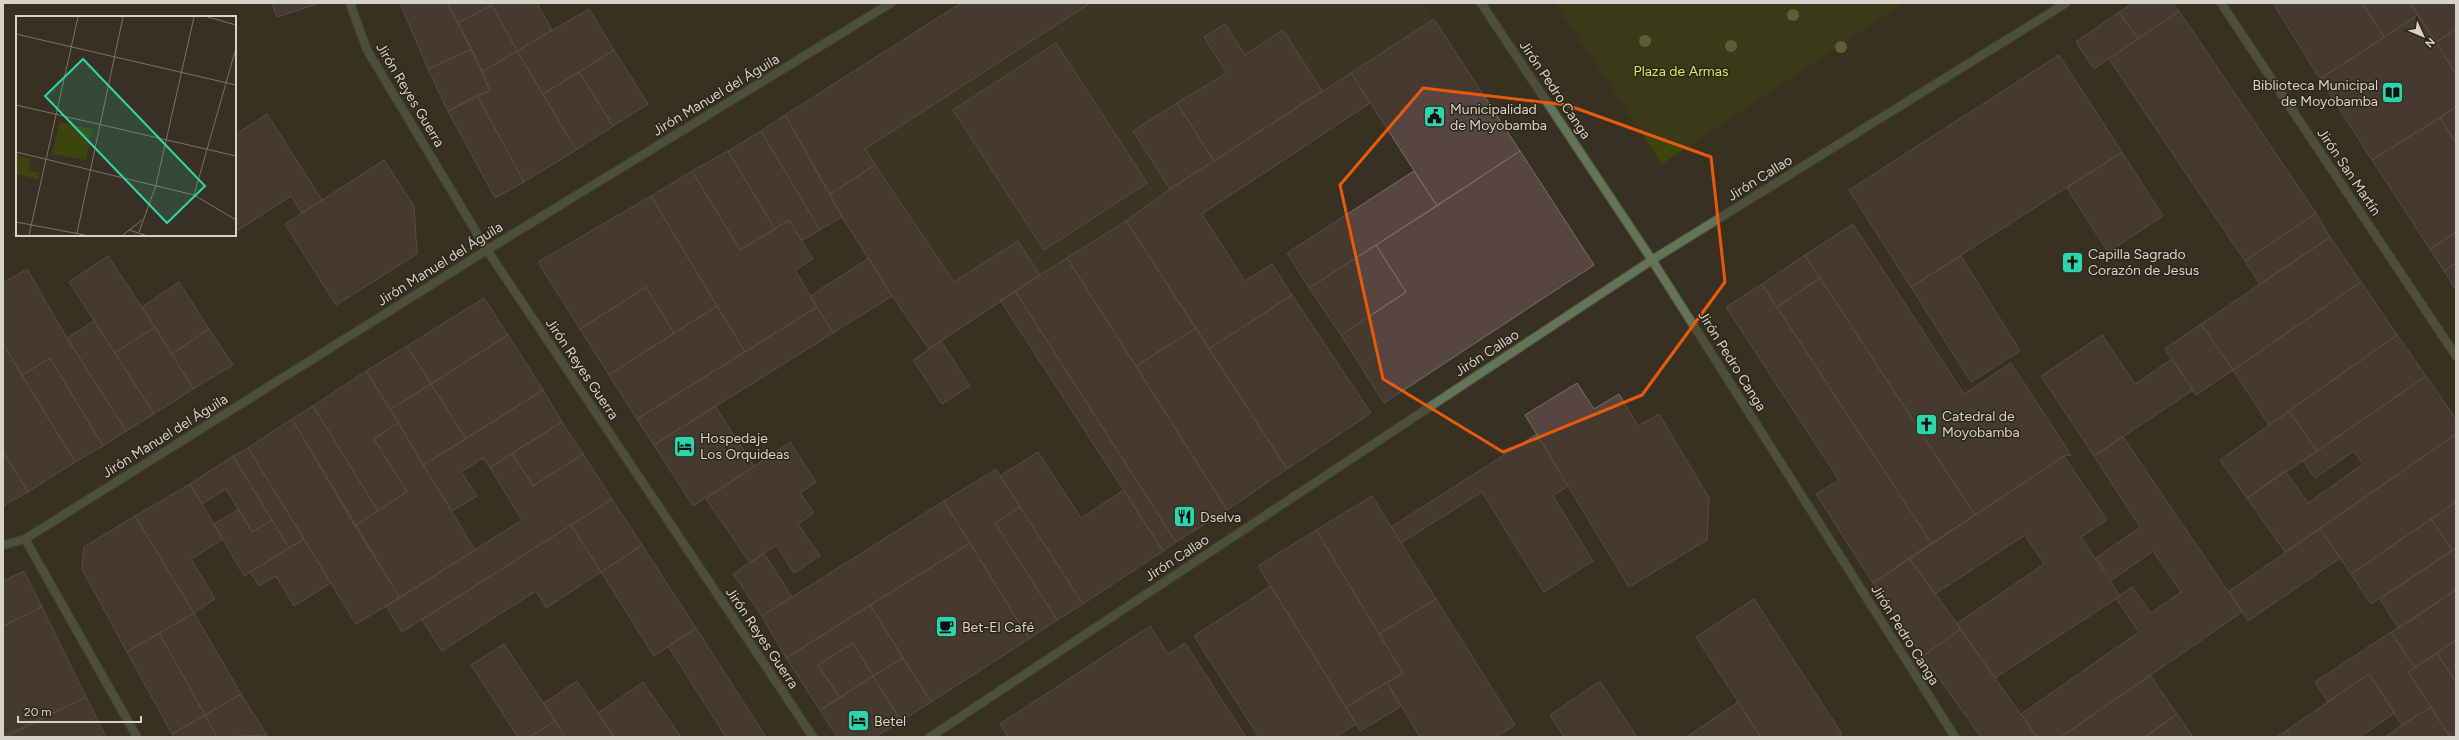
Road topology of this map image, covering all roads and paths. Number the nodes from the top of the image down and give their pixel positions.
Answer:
1 (350, 3) edge
2 (891, 3) edge
3 (1481, 3) edge
4 (2066, 3) edge
5 (2221, 3) edge
6 (487, 250) junction
7 (1652, 260) junction
8 (2456, 356) edge
9 (25, 539) junction
10 (3, 545) edge
11 (136, 737) edge
12 (813, 737) edge
13 (930, 737) edge
14 (1955, 737) edge

1 - 6 street, Jirón Reyes Guerra
2 - 6 street, Jirón Manuel del Águila
3 - 7 street, Jirón Pedro Canga
4 - 7 street, Jirón Callao
5 - 8 street, Jirón San Martín
6 - 9 street, Jirón Manuel del Águila
6 - 12 street, Jirón Reyes Guerra
7 - 13 street, Jirón Callao
7 - 14 street, Jirón Pedro Canga
9 - 10 street, Jirón Manuel del Águila
9 - 11 street

